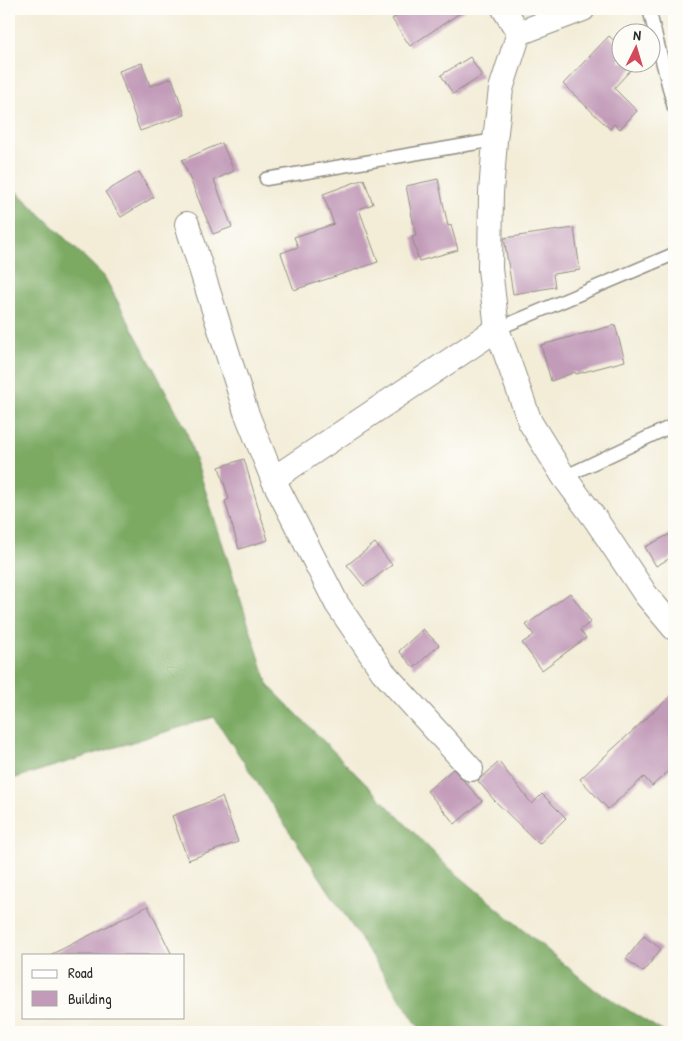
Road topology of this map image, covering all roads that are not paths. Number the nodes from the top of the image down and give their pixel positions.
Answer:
1 (504, 9) edge
2 (583, 9) edge
3 (649, 9) edge
4 (519, 33) junction
5 (674, 108) edge
6 (495, 140) junction
7 (266, 179) dead end
8 (187, 224) dead end
9 (674, 254) edge
10 (497, 328) junction
11 (674, 425) edge
12 (564, 477) junction
13 (273, 479) junction
14 (674, 628) edge
15 (471, 769) dead end

1 - 4 street
2 - 4 street
3 - 5 lane
4 - 6 street
6 - 7 lane
6 - 10 street
8 - 13 street
9 - 10 lane
10 - 12 street
10 - 13 street
11 - 12 lane
12 - 14 street
13 - 15 street

